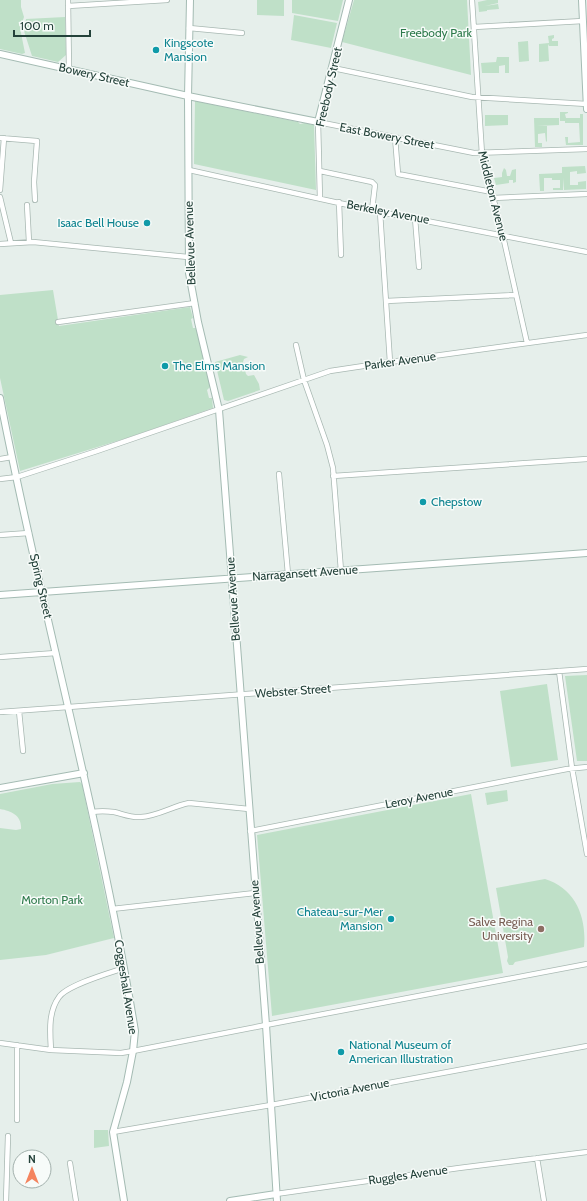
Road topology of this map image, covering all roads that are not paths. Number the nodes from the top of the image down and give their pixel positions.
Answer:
1 (68, 0) edge
2 (167, 0) edge
3 (190, 0) edge
4 (349, 0) edge
5 (472, 0) edge
6 (582, 0) edge
7 (68, 6) junction
8 (583, 21) junction
9 (474, 27) junction
10 (189, 28) junction
11 (242, 34) dead end
12 (586, 49) edge
13 (0, 54) edge
14 (332, 68) junction
15 (69, 70) junction
16 (188, 96) junction
17 (478, 98) junction
18 (587, 104) edge
19 (587, 109) edge
20 (318, 122) junction
21 (395, 137) junction
22 (2, 138) edge
23 (587, 149) edge
24 (482, 154) junction
25 (189, 170) junction
26 (320, 171) junction
27 (0, 190) edge
28 (492, 192) junction
29 (587, 194) edge
30 (0, 197) edge
31 (320, 198) junction
32 (494, 198) junction
33 (35, 200) dead end
34 (339, 202) junction
35 (26, 205) dead end
36 (372, 210) junction
37 (380, 212) junction
38 (415, 218) junction
39 (503, 236) junction
40 (29, 242) junction
41 (11, 243) junction
42 (0, 244) edge
43 (587, 252) edge
44 (341, 255) dead end
45 (188, 257) junction
46 (419, 267) dead end
47 (516, 296) junction
48 (386, 302) junction
49 (194, 303) junction
50 (58, 322) dead end
51 (587, 335) edge
52 (527, 343) junction
53 (296, 345) dead end
54 (390, 362) junction
55 (304, 380) junction
56 (0, 398) edge
57 (219, 410) junction
58 (1, 412) edge
59 (12, 457) junction
60 (0, 459) edge
61 (587, 459) edge
62 (279, 474) dead end
63 (17, 476) junction
64 (333, 476) junction
65 (0, 479) edge
66 (29, 533) junction
67 (0, 535) edge
68 (587, 554) edge
69 (341, 571) junction
70 (288, 574) junction
71 (232, 578) junction
72 (42, 592) junction
73 (0, 595) edge
74 (56, 653) junction
75 (0, 657) edge
76 (587, 669) edge
77 (559, 671) junction
78 (240, 694) junction
79 (69, 708) junction
80 (19, 711) junction
81 (0, 712) edge
82 (23, 751) dead end
83 (587, 767) edge
84 (572, 768) junction
85 (84, 773) junction
86 (0, 788) edge
87 (249, 808) junction
88 (92, 812) junction
89 (250, 831) junction
90 (587, 854) edge
91 (255, 893) junction
92 (112, 908) junction
93 (587, 964) edge
94 (124, 968) junction
95 (266, 1025) junction
96 (0, 1043) edge
97 (17, 1045) junction
98 (587, 1046) edge
99 (51, 1050) junction
100 (133, 1051) junction
101 (271, 1105) junction
102 (17, 1120) dead end
103 (114, 1132) junction
104 (8, 1136) dead end
105 (587, 1152) edge
106 (537, 1158) junction
107 (70, 1163) dead end
108 (276, 1194) junction
109 (6, 1201) edge
110 (76, 1201) edge
111 (124, 1201) edge
112 (230, 1201) edge
113 (277, 1201) edge
114 (544, 1201) edge

1 - 7 street
2 - 7 street
3 - 10 main road, Bellevue Avenue
4 - 14 main road, Freebody Street
5 - 9 street, Middleton Avenue
6 - 8 main road
7 - 15 street
8 - 9 street
8 - 12 main road
9 - 17 street, Middleton Avenue
10 - 11 street
10 - 16 main road, Bellevue Avenue
12 - 18 main road
13 - 15 main road, Bowery Street
14 - 17 street
14 - 20 main road, Freebody Street
15 - 16 main road, Bowery Street
16 - 20 main road, East Bowery Street
16 - 25 main road, Bellevue Avenue
17 - 18 street
17 - 24 street, Middleton Avenue
18 - 19 main road
20 - 21 street, East Bowery Street
20 - 26 street, Freebody Street
21 - 24 street, East Bowery Street
21 - 28 street
22 - 27 street
22 - 33 street
23 - 24 street, East Bowery Street
24 - 28 street, Middleton Avenue
25 - 31 street, Berkeley Avenue
25 - 45 main road, Bellevue Avenue
26 - 31 street, Freebody Street
26 - 36 street
28 - 32 street, Middleton Avenue
29 - 32 street
30 - 41 street
31 - 34 street, Berkeley Avenue
32 - 39 street, Middleton Avenue
34 - 36 street, Berkeley Avenue
34 - 44 street
35 - 40 street
36 - 37 street, Berkeley Avenue
37 - 38 street, Berkeley Avenue
37 - 48 street
38 - 39 street, Berkeley Avenue
38 - 46 street
39 - 43 street, Berkeley Avenue
39 - 47 street, Middleton Avenue
40 - 41 street
40 - 45 street
41 - 42 street
45 - 49 main road, Bellevue Avenue
47 - 48 street
47 - 52 street, Middleton Avenue
48 - 54 street
49 - 50 street
49 - 57 main road, Bellevue Avenue
51 - 52 street, Parker Avenue
52 - 54 street, Parker Avenue
53 - 55 street
54 - 55 street, Parker Avenue
55 - 57 street, Parker Avenue
55 - 64 street
56 - 58 main road, Spring Street
57 - 63 street, Parker Avenue
57 - 71 main road, Bellevue Avenue
58 - 59 main road, Spring Street
59 - 60 street
59 - 63 main road, Spring Street
61 - 64 street
62 - 70 street
63 - 65 street, Parker Avenue
63 - 66 main road, Spring Street
64 - 69 street
66 - 67 street
66 - 72 main road, Spring Street
68 - 69 main road, Narragansett Avenue
69 - 70 main road, Narragansett Avenue
70 - 71 main road, Narragansett Avenue
71 - 72 main road, Narragansett Avenue
71 - 78 main road, Bellevue Avenue
72 - 73 main road, Narragansett Avenue
72 - 74 main road, Spring Street
74 - 75 street
74 - 79 main road, Spring Street
76 - 77 street, Webster Street
77 - 78 street, Webster Street
77 - 84 street
78 - 79 street, Webster Street
78 - 87 main road, Bellevue Avenue
79 - 80 street, Webster Street
79 - 85 main road, Spring Street
80 - 81 street, Webster Street
80 - 82 street
83 - 84 street, Leroy Avenue
84 - 89 street, Leroy Avenue
84 - 90 street
85 - 86 main road
85 - 88 main road, Coggeshall Avenue
87 - 88 street
87 - 89 main road, Bellevue Avenue
88 - 92 main road, Coggeshall Avenue
89 - 91 main road, Bellevue Avenue
91 - 92 street
91 - 95 main road, Bellevue Avenue
92 - 94 main road, Coggeshall Avenue
93 - 95 street
94 - 99 street
94 - 100 main road, Coggeshall Avenue
95 - 100 street
95 - 101 main road, Bellevue Avenue
96 - 97 street
97 - 99 street
97 - 102 street
98 - 101 street, Victoria Avenue
99 - 100 street
100 - 103 main road, Coggeshall Avenue
101 - 103 street, Victoria Avenue
101 - 108 main road, Bellevue Avenue
103 - 111 main road, Coggeshall Avenue
104 - 109 street
105 - 106 street, Ruggles Avenue
106 - 108 street, Ruggles Avenue
106 - 114 street
107 - 110 street
108 - 112 main road, Ruggles Avenue
108 - 113 main road, Bellevue Avenue

